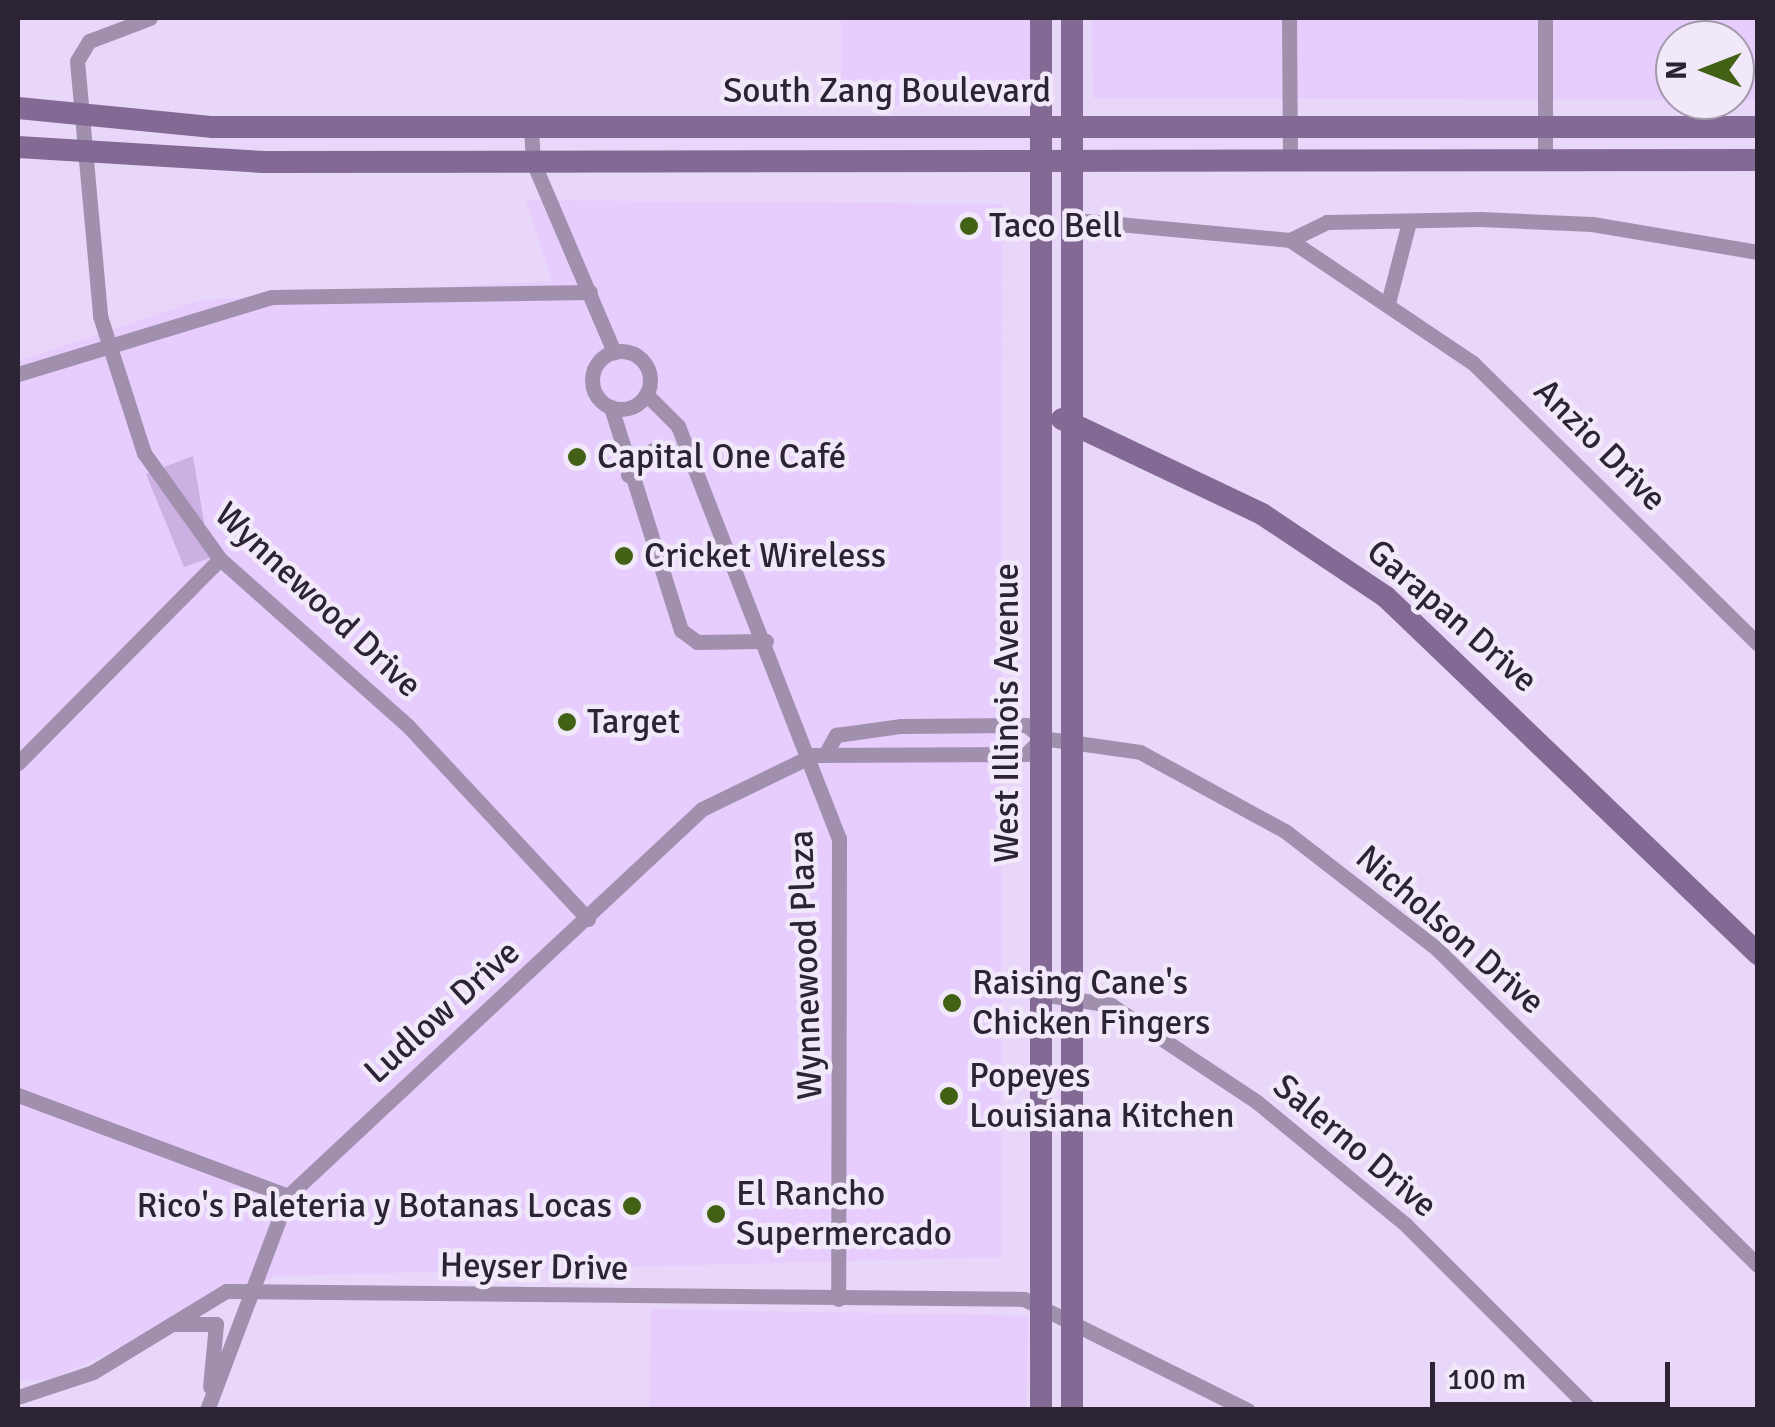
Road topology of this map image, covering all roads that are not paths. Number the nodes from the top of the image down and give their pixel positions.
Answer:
1 (150, 18) edge
2 (1041, 18) edge
3 (1072, 18) edge
4 (1289, 18) edge
5 (1545, 18) edge
6 (18, 108) edge
7 (80, 116) junction
8 (1043, 125) junction
9 (531, 126) junction
10 (1074, 126) junction
11 (1544, 126) junction
12 (1290, 127) junction
13 (1758, 127) edge
14 (18, 147) edge
15 (83, 154) junction
16 (1074, 158) junction
17 (1044, 159) junction
18 (1290, 160) junction
19 (1544, 160) junction
20 (1758, 160) edge
21 (533, 162) junction
22 (1075, 220) junction
23 (1409, 222) junction
24 (1290, 240) junction
25 (1758, 252) edge
26 (590, 292) junction
27 (1388, 303) junction
28 (106, 342) junction
29 (614, 352) junction
30 (18, 374) edge
31 (646, 394) junction
32 (611, 407) junction
33 (1044, 414) junction
34 (1076, 422) junction
35 (689, 452) junction
36 (628, 475) junction
37 (220, 560) junction
38 (766, 642) junction
39 (1758, 644) edge
40 (1042, 738) junction
41 (1075, 738) junction
42 (820, 754) junction
43 (18, 763) edge
44 (588, 920) junction
45 (1758, 954) edge
46 (1040, 994) junction
47 (1073, 995) junction
48 (18, 1095) edge
49 (288, 1196) junction
50 (1758, 1266) edge
51 (248, 1294) junction
52 (838, 1299) junction
53 (1040, 1307) junction
54 (1074, 1322) junction
55 (154, 1330) junction
56 (18, 1397) edge
57 (209, 1403) edge
58 (1041, 1410) edge
59 (1072, 1410) edge
60 (1248, 1410) edge
61 (1591, 1410) edge

1 - 7 street, Wynnewood Drive
2 - 8 main road, West Illinois Avenue
3 - 10 main road, West Illinois Avenue
4 - 12 street
5 - 11 street
6 - 7 main road, South Zang Boulevard
7 - 9 main road, South Zang Boulevard
7 - 15 street, Wynnewood Drive
8 - 9 main road, South Zang Boulevard
8 - 10 main road, South Zang Boulevard
8 - 17 main road, West Illinois Avenue
9 - 21 street
10 - 12 main road, South Zang Boulevard
10 - 16 main road, West Illinois Avenue
11 - 12 main road, South Zang Boulevard
11 - 13 main road, South Zang Boulevard
11 - 19 street
12 - 18 street
14 - 15 main road, South Zang Boulevard
15 - 21 main road, South Zang Boulevard
15 - 28 street, Wynnewood Drive
16 - 17 main road, South Zang Boulevard
16 - 18 main road, South Zang Boulevard
16 - 22 main road, West Illinois Avenue
17 - 21 main road, South Zang Boulevard
17 - 33 main road, West Illinois Avenue
18 - 19 main road, South Zang Boulevard
19 - 20 main road, South Zang Boulevard
21 - 26 street
22 - 24 street
22 - 34 main road, West Illinois Avenue
23 - 24 street
23 - 25 street
23 - 27 street
24 - 27 street, Anzio Drive
26 - 28 street
26 - 29 street
27 - 39 street, Anzio Drive
28 - 30 street
28 - 37 street, Wynnewood Drive
29 - 31 street
29 - 32 street
31 - 32 street
31 - 35 street, Wynnewood Plaza
32 - 36 street
33 - 34 main road, Garapan Drive
33 - 40 main road, West Illinois Avenue
34 - 41 main road, West Illinois Avenue
34 - 45 main road, Garapan Drive
35 - 36 street
35 - 38 street, Wynnewood Plaza
36 - 38 street
37 - 43 street
37 - 44 street, Wynnewood Drive
38 - 42 street, Wynnewood Plaza
40 - 41 street, Nicholson Drive
40 - 42 street, Ludlow Drive
40 - 42 street, Ludlow Drive
40 - 46 main road, West Illinois Avenue
41 - 47 main road, West Illinois Avenue
41 - 50 street, Nicholson Drive
42 - 44 street, Ludlow Drive
42 - 52 street, Wynnewood Plaza
44 - 49 street, Ludlow Drive
46 - 47 street, Salerno Drive
46 - 53 main road, West Illinois Avenue
47 - 54 main road, West Illinois Avenue
47 - 61 street, Salerno Drive
48 - 49 street
49 - 51 street, Ludlow Drive
51 - 52 street, Heyser Drive
51 - 55 street, Heyser Drive
51 - 57 street, Ludlow Drive
52 - 53 street, Heyser Drive
53 - 54 street, Heyser Drive
53 - 58 main road, West Illinois Avenue
54 - 59 main road, West Illinois Avenue
54 - 60 street
55 - 56 street, Heyser Drive
55 - 57 street

